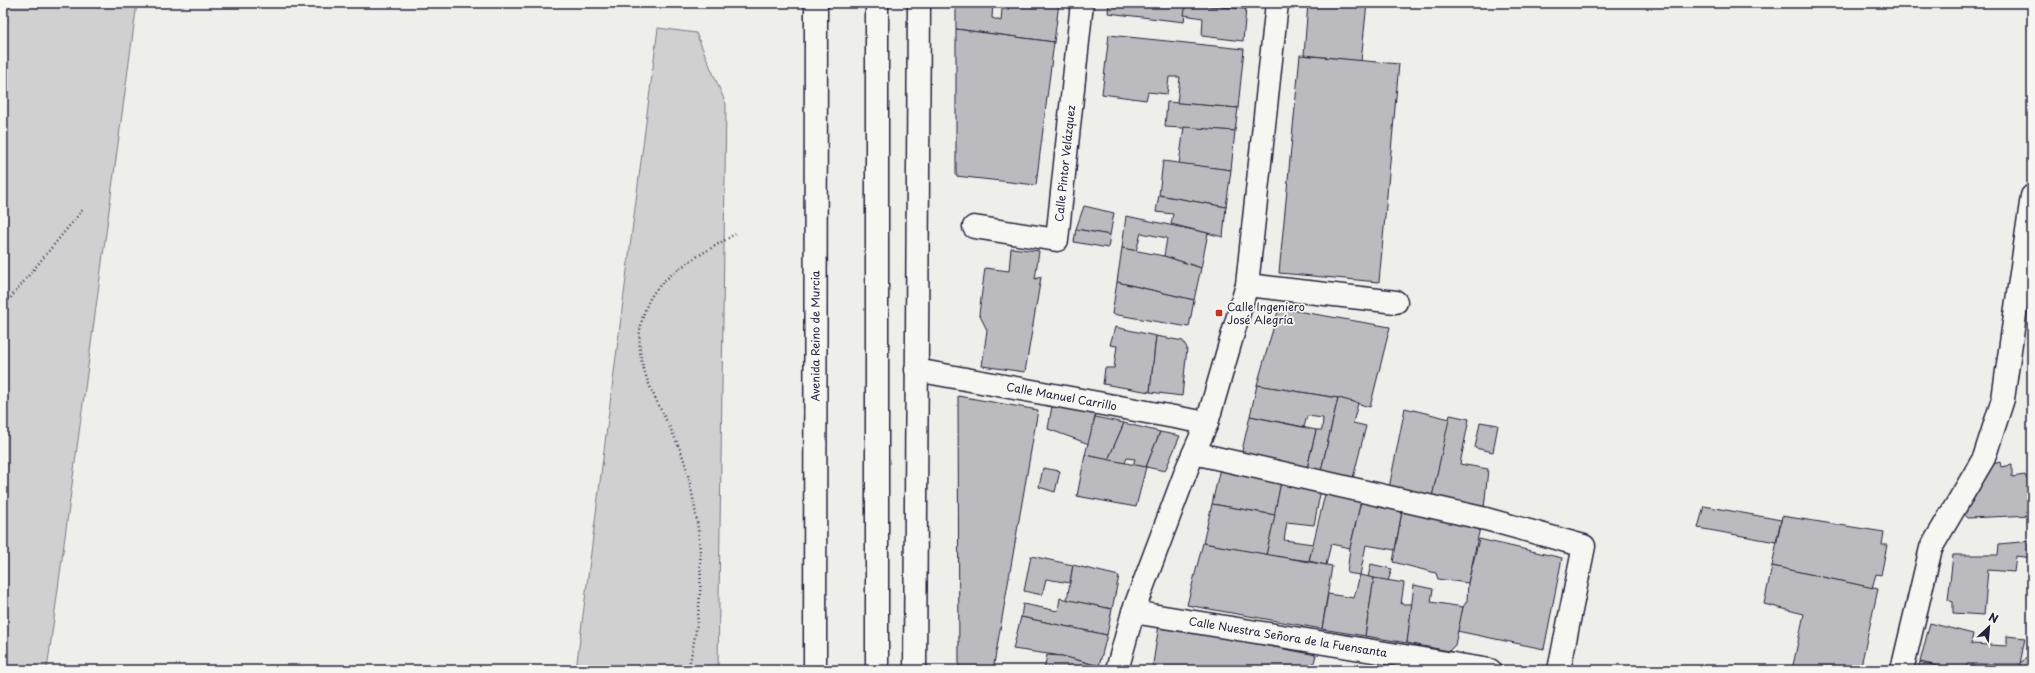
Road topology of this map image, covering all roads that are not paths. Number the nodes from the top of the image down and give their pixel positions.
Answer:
1 (816, 3) edge
2 (877, 3) edge
3 (919, 3) edge
4 (1082, 3) edge
5 (1277, 3) edge
6 (2032, 196) edge
7 (974, 227) dead end
8 (1247, 285) junction
9 (1396, 302) dead end
10 (916, 370) junction
11 (1207, 423) junction
12 (1194, 453) junction
13 (1133, 612) junction
14 (815, 670) edge
15 (877, 670) edge
16 (914, 670) edge
17 (1117, 670) edge
18 (1490, 670) edge
19 (1559, 670) edge
20 (1902, 670) edge

1 - 14 street, Avenida Reino de Murcia
2 - 15 street
3 - 10 street
4 - 7 street, Calle Pintor Velázquez
5 - 8 street
6 - 20 street
8 - 9 street
8 - 11 street
10 - 11 street, Calle Manuel Carrillo
10 - 16 street
11 - 12 street
12 - 13 street
12 - 19 street
13 - 17 street
13 - 18 street, Calle Nuestra Señora de la Fuensanta

